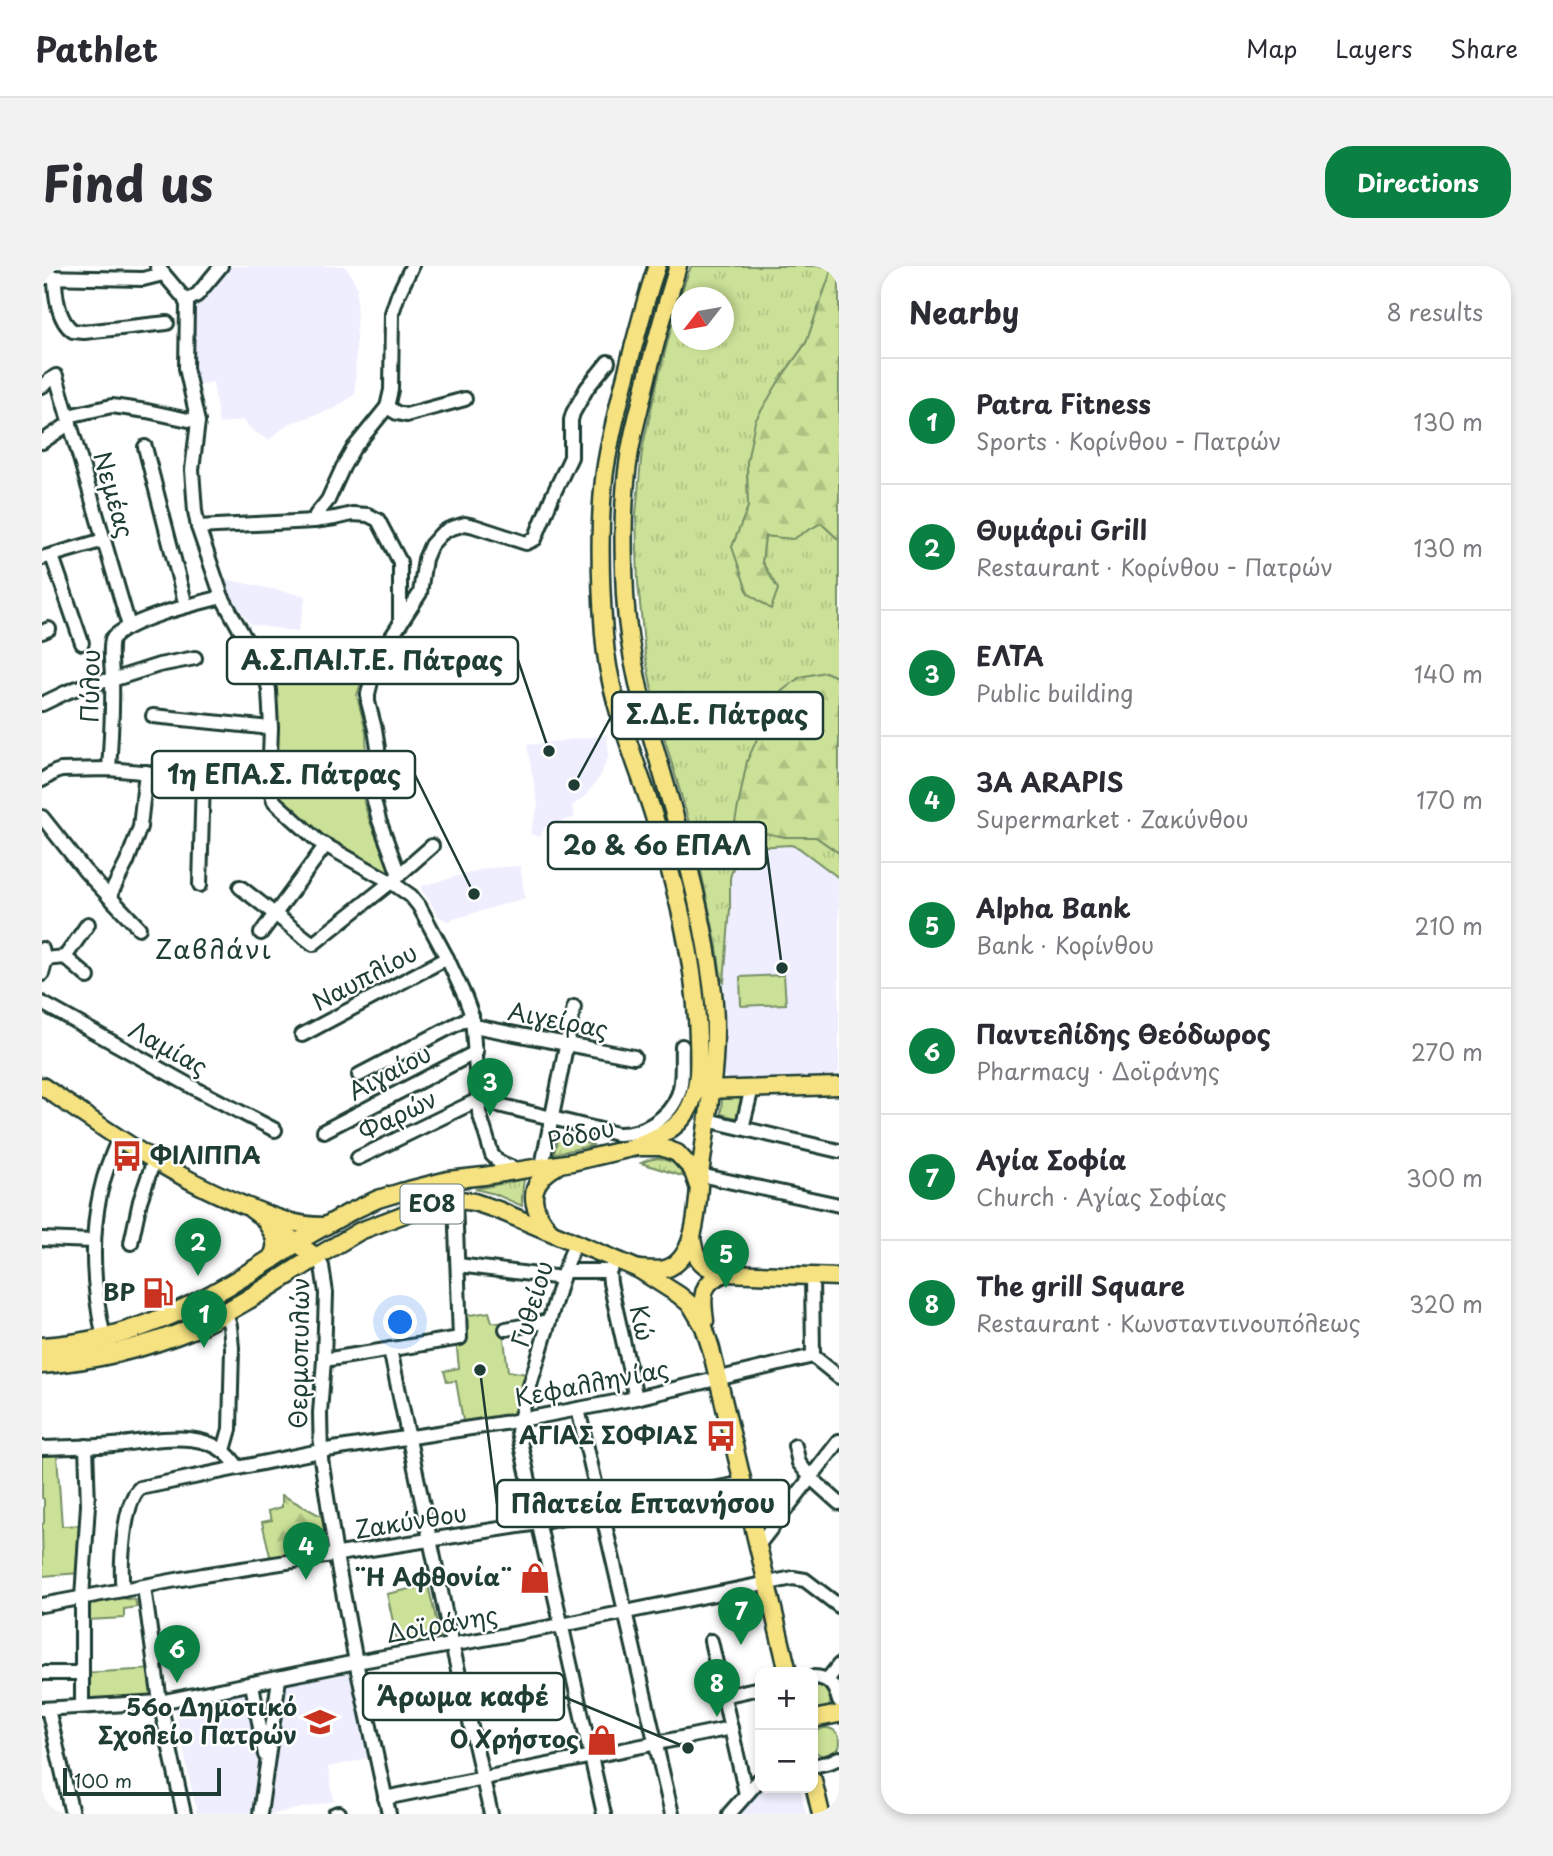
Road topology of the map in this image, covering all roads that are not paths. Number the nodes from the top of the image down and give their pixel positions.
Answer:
1 (221, 266) edge
2 (412, 266) edge
3 (657, 266) edge
4 (678, 266) edge
5 (160, 270) edge
6 (49, 277) edge
7 (186, 301) junction
8 (167, 323) dead end
9 (608, 362) dead end
10 (42, 386) edge
11 (465, 399) dead end
12 (387, 407) junction
13 (69, 420) junction
14 (198, 422) junction
15 (42, 442) edge
16 (145, 447) dead end
17 (314, 520) junction
18 (198, 527) junction
19 (104, 540) junction
20 (47, 557) edge
21 (222, 597) junction
22 (186, 606) junction
23 (400, 623) junction
24 (129, 626) junction
25 (82, 643) dead end
26 (195, 658) dead end
27 (112, 680) junction
28 (42, 704) edge
29 (153, 716) dead end
30 (271, 728) junction
31 (109, 769) junction
32 (146, 772) junction
33 (203, 778) junction
34 (42, 780) edge
35 (269, 784) junction
36 (42, 817) edge
37 (325, 846) junction
38 (432, 846) dead end
39 (395, 878) junction
40 (200, 885) dead end
41 (240, 887) dead end
42 (108, 897) junction
43 (275, 914) junction
44 (88, 923) dead end
45 (139, 928) dead end
46 (261, 933) dead end
47 (44, 954) edge
48 (65, 957) junction
49 (447, 958) junction
50 (42, 974) edge
51 (88, 977) dead end
52 (42, 1003) edge
53 (574, 1006) dead end
54 (473, 1021) junction
55 (302, 1035) dead end
56 (566, 1044) junction
57 (682, 1046) dead end
58 (476, 1052) junction
59 (634, 1057) dead end
60 (359, 1075) dead end
61 (42, 1086) edge
62 (839, 1086) edge
63 (752, 1088) junction
64 (695, 1090) junction
65 (478, 1100) junction
66 (551, 1117) junction
67 (707, 1120) junction
68 (743, 1128) junction
69 (275, 1130) dead end
70 (324, 1131) dead end
71 (119, 1139) junction
72 (631, 1148) junction
73 (839, 1151) edge
74 (492, 1155) junction
75 (358, 1158) dead end
76 (154, 1160) junction
77 (572, 1162) junction
78 (542, 1166) junction
79 (520, 1171) junction
80 (700, 1175) junction
81 (448, 1180) junction
82 (698, 1192) junction
83 (455, 1200) junction
84 (839, 1205) edge
85 (251, 1209) junction
86 (267, 1222) junction
87 (323, 1226) junction
88 (554, 1234) junction
89 (692, 1236) junction
90 (42, 1239) edge
91 (93, 1241) junction
92 (297, 1242) junction
93 (575, 1242) junction
94 (131, 1243) dead end
95 (316, 1257) junction
96 (272, 1259) junction
97 (458, 1265) junction
98 (613, 1265) junction
99 (638, 1269) junction
100 (726, 1273) junction
101 (563, 1275) junction
102 (812, 1276) junction
103 (839, 1277) edge
104 (225, 1312) junction
105 (549, 1321) junction
106 (506, 1329) dead end
107 (104, 1338) junction
108 (709, 1342) junction
109 (42, 1347) edge
110 (390, 1349) junction
111 (813, 1356) junction
112 (324, 1360) junction
113 (42, 1364) edge
114 (839, 1377) edge
115 (719, 1379) junction
116 (636, 1398) junction
117 (578, 1409) junction
118 (520, 1419) junction
119 (408, 1438) junction
120 (839, 1441) edge
121 (795, 1446) dead end
122 (86, 1447) junction
123 (42, 1448) edge
124 (224, 1450) junction
125 (320, 1451) junction
126 (238, 1468) junction
127 (811, 1478) junction
128 (744, 1483) junction
129 (839, 1503) edge
130 (602, 1511) junction
131 (752, 1517) junction
132 (538, 1523) junction
133 (772, 1528) junction
134 (430, 1540) junction
135 (759, 1544) junction
136 (336, 1555) junction
137 (768, 1583) junction
138 (144, 1587) junction
139 (123, 1590) junction
140 (82, 1598) junction
141 (42, 1605) edge
142 (839, 1606) edge
143 (626, 1612) junction
144 (562, 1625) junction
145 (711, 1641) dead end
146 (452, 1644) junction
147 (356, 1662) junction
148 (839, 1665) edge
149 (787, 1667) edge
150 (42, 1673) edge
151 (82, 1673) junction
152 (818, 1677) edge
153 (279, 1679) junction
154 (827, 1680) junction
155 (252, 1684) junction
156 (755, 1689) edge
157 (723, 1696) junction
158 (839, 1701) edge
159 (160, 1702) junction
160 (82, 1706) junction
161 (45, 1709) edge
162 (839, 1714) edge
163 (818, 1718) edge
164 (731, 1728) junction
165 (655, 1743) junction
166 (590, 1755) junction
167 (839, 1758) edge
168 (818, 1765) edge
169 (267, 1766) junction
170 (483, 1777) junction
171 (755, 1784) edge
172 (816, 1793) edge
173 (746, 1794) junction
174 (385, 1798) junction
175 (72, 1814) edge
176 (184, 1814) edge
177 (260, 1814) edge
178 (389, 1814) edge
179 (491, 1814) edge
180 (604, 1814) edge
181 (672, 1814) edge
182 (729, 1814) edge
183 (821, 1814) edge

1 - 7 street
2 - 12 street
3 - 64 main road
4 - 64 main road
5 - 6 street
5 - 7 street
6 - 8 street
7 - 14 street
9 - 23 street
10 - 13 street, Νεμέας
11 - 12 street
12 - 17 street
13 - 14 street
13 - 15 street
13 - 19 street, Νεμέας
14 - 18 street
16 - 22 street
17 - 18 street
17 - 23 street
18 - 21 street
19 - 20 street
19 - 24 street, Νεμέας
20 - 25 street
21 - 22 street, Πύλου
21 - 30 street
22 - 24 street, Πύλου
23 - 39 street
24 - 27 street, Πύλου
26 - 27 street
27 - 28 street
27 - 31 street, Πύλου
29 - 30 street
30 - 35 street
31 - 32 street
31 - 34 street
32 - 33 street
32 - 42 street
33 - 35 street
33 - 40 street
35 - 37 street
36 - 42 street
37 - 39 street
37 - 43 street
38 - 39 street
39 - 43 street
39 - 49 street
41 - 43 street
42 - 45 street
43 - 46 street
44 - 48 street
47 - 48 street
47 - 50 street
48 - 51 street
49 - 54 street
49 - 55 street, Ναυπλίου
52 - 69 street, Λαμίας
53 - 56 street
54 - 56 street, Αιγείρας
54 - 58 street
54 - 60 street
56 - 59 street, Αιγείρας
56 - 66 street
57 - 64 street
58 - 65 street
58 - 70 street, Αιγαίου
61 - 71 main road
62 - 63 main road
63 - 64 main road
63 - 68 street
64 - 66 street
64 - 67 main road
64 - 72 main road
65 - 66 street
65 - 74 street
65 - 75 street, Φαρών
66 - 78 street
67 - 68 street
67 - 80 main road
68 - 73 street
71 - 76 main road
71 - 91 street
72 - 77 main road, Ρόδου / ΕΟ8
72 - 82 main road, Ρόδου / ΕΟ8
74 - 79 street
74 - 81 street
76 - 85 main road
76 - 94 street
77 - 78 main road, Ρόδου / ΕΟ8
77 - 88 main road, ΕΟ8
78 - 79 main road, Ρόδου / ΕΟ8
79 - 81 main road, Ρόδου / ΕΟ8
80 - 82 main road
80 - 84 street
81 - 87 main road, ΕΟ8
82 - 89 main road
83 - 88 main road, ΕΟ8
83 - 95 main road, ΕΟ8
83 - 97 street
85 - 86 main road
85 - 87 main road
86 - 92 main road
86 - 96 highway
87 - 92 main road
88 - 93 main road, ΕΟ8
89 - 99 main road
89 - 100 main road
90 - 91 street
91 - 107 street
92 - 95 main road
92 - 96 highway
93 - 98 main road, ΕΟ8
93 - 101 street, Γυθείου
95 - 104 highway
95 - 112 street, Θερμοπυλών
96 - 107 highway
97 - 101 street
97 - 110 street
98 - 99 main road, ΕΟ8
98 - 101 street
98 - 116 street, Κώ
99 - 108 main road
100 - 102 main road
100 - 108 main road
101 - 105 street, Γυθείου
102 - 103 main road
102 - 111 street
104 - 113 highway
104 - 124 street
105 - 106 street
105 - 118 street, Γυθείου
107 - 109 highway
108 - 115 main road
110 - 112 street
110 - 119 street
111 - 114 street
111 - 115 street, Κεφαλληνίας
112 - 125 street, Θερμοπυλών
115 - 116 street, Κεφαλληνίας
115 - 128 main road
116 - 117 street, Κεφαλληνίας
117 - 118 street, Κεφαλληνίας
117 - 130 street
118 - 119 street, Κεφαλληνίας
118 - 132 street
119 - 125 street, Κεφαλληνίας
119 - 134 street
120 - 127 street
121 - 127 street
122 - 123 street
122 - 124 street
122 - 140 street
124 - 126 street
125 - 126 street, Κεφαλληνίας
125 - 136 street, Θερμοπυλών
126 - 139 street, Κεφαλληνίας
127 - 129 street
127 - 133 street
128 - 130 street, Ζακύνθου
128 - 131 main road
130 - 132 street, Ζακύνθου
130 - 143 street
131 - 133 street
131 - 135 main road
132 - 134 street, Ζακύνθου
132 - 144 street
133 - 135 street
134 - 136 street, Ζακύνθου
134 - 146 street
135 - 137 main road
136 - 138 street, Ζακύνθου
136 - 147 street, Θερμοπυλών
137 - 142 street, Δοϊράνης
137 - 143 street, Δοϊράνης
137 - 149 main road
138 - 139 street, Ζακύνθου
138 - 159 street
139 - 140 street, Ζακύνθου
140 - 141 street, Ζακύνθου
140 - 151 street
143 - 144 street, Δοϊράνης
143 - 165 street
144 - 146 street, Δοϊράνης
144 - 166 street
145 - 157 street
146 - 147 street, Δοϊράνης
146 - 170 street
147 - 153 street, Δοϊράνης
147 - 174 street, Θερμοπυλών
148 - 154 street
150 - 151 street
151 - 160 street
152 - 154 street
153 - 155 street, Δοϊράνης
153 - 169 street
154 - 158 street
155 - 159 street, Δοϊράνης
155 - 169 street
156 - 157 street
157 - 164 street
159 - 160 street, Δοϊράνης
159 - 176 street
160 - 161 street, Δοϊράνης
161 - 175 street
162 - 163 main road
164 - 165 street
164 - 173 street
165 - 166 street
165 - 181 street
166 - 170 street
166 - 180 street
167 - 168 street
169 - 177 street
170 - 174 street
170 - 179 street
171 - 173 street
172 - 183 main road
173 - 182 street
174 - 178 street, Θερμοπυλών

